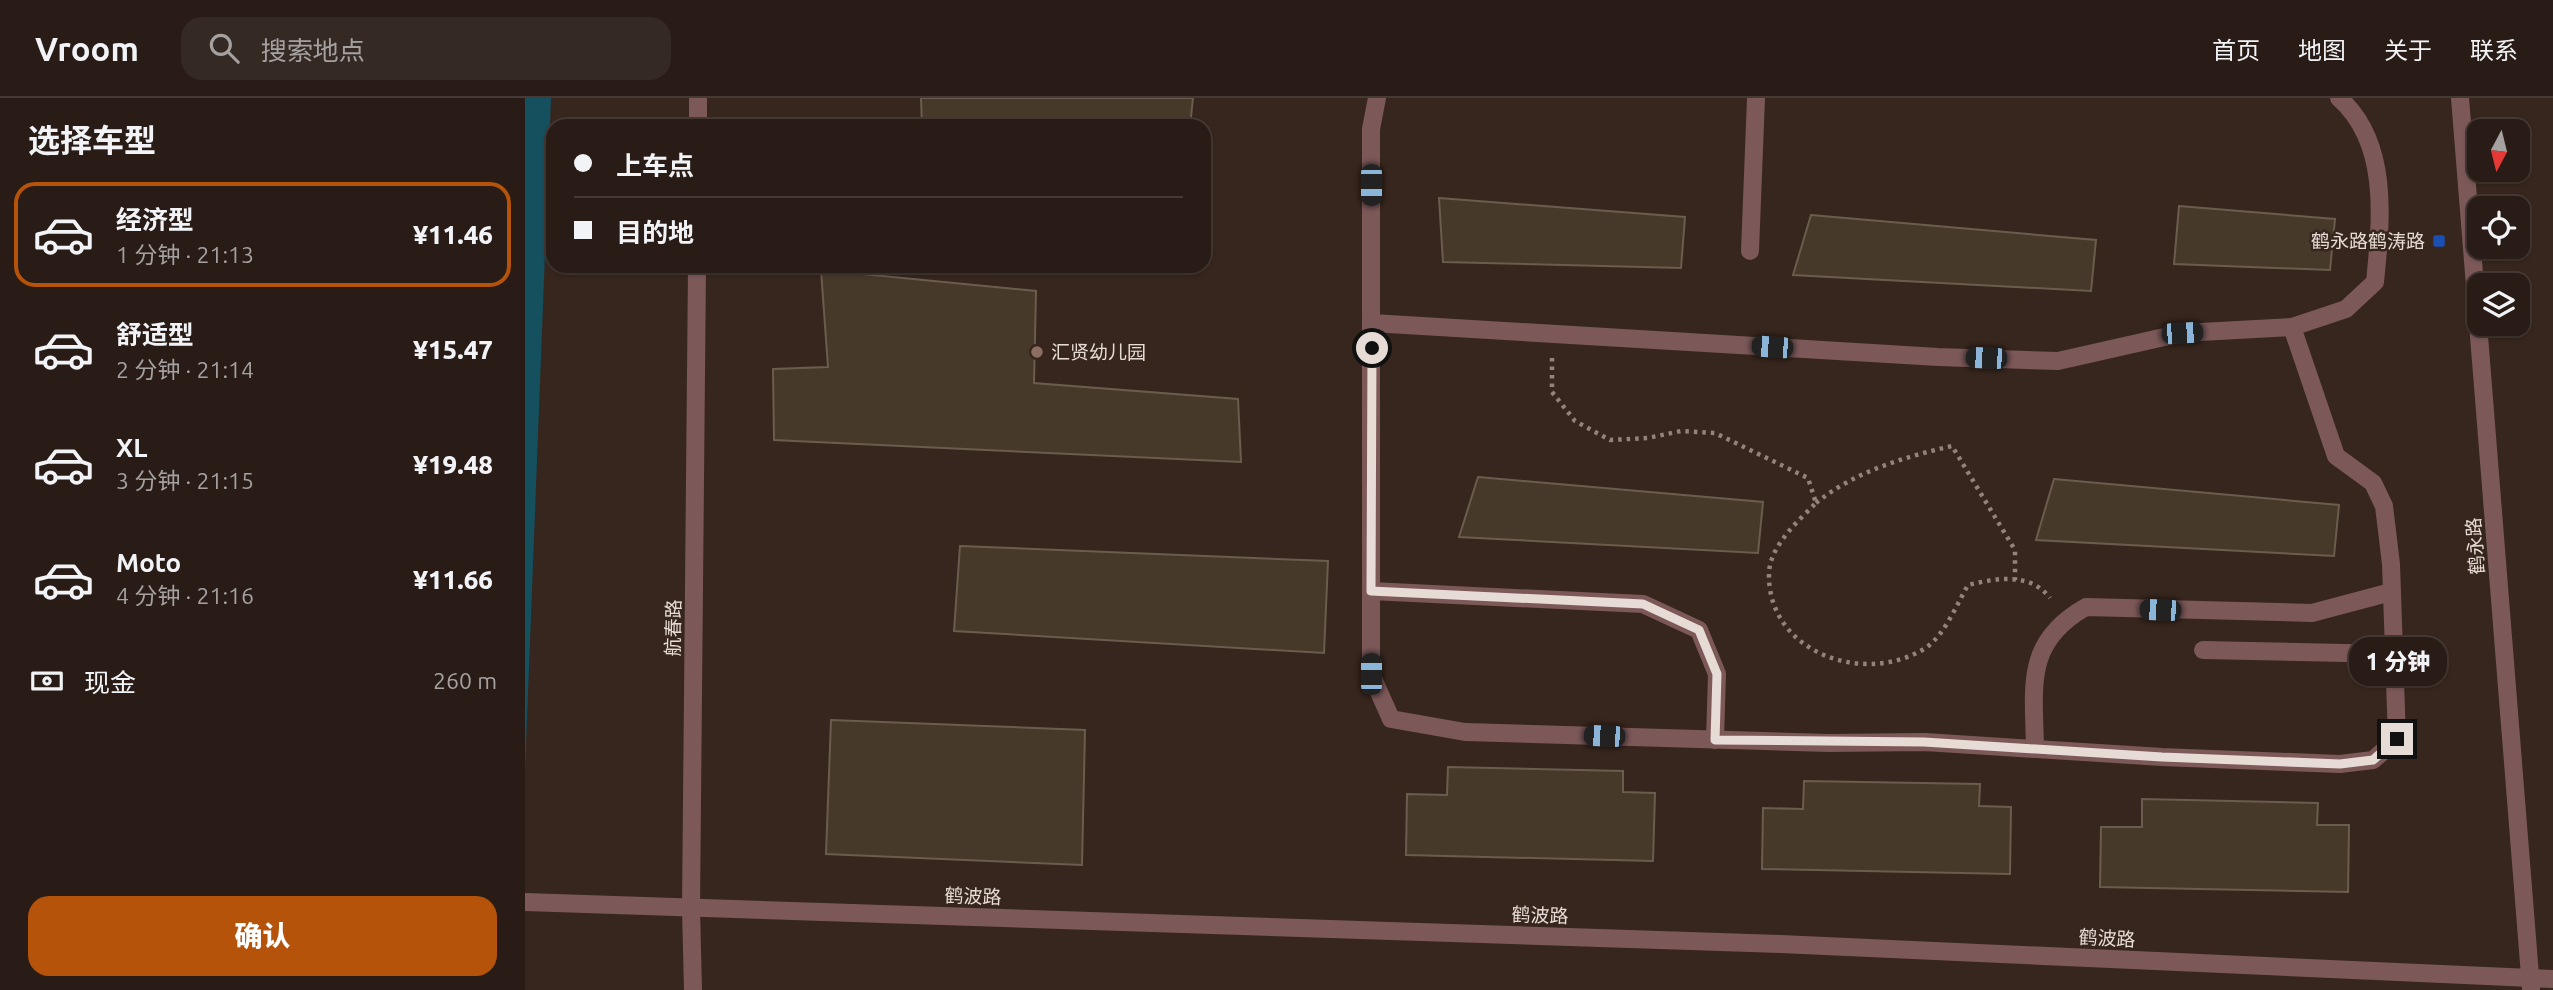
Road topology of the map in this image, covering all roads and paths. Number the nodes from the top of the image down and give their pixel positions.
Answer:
1 (698, 98) edge
2 (1377, 98) edge
3 (1756, 98) edge
4 (2339, 98) edge
5 (2460, 98) edge
6 (698, 119) edge
7 (1750, 251) dead end
8 (697, 273) edge
9 (1372, 323) junction
10 (2292, 327) junction
11 (1552, 334) junction
12 (1816, 503) junction
13 (2015, 580) junction
14 (1371, 591) junction
15 (2391, 592) junction
16 (2066, 618) junction
17 (2203, 650) dead end
18 (2392, 654) junction
19 (1715, 740) junction
20 (2035, 749) junction
21 (525, 902) edge
22 (691, 908) junction
23 (2553, 979) edge
24 (2531, 984) edge
25 (693, 990) edge

1 - 6 street
2 - 9 street
3 - 7 street
4 - 10 street
5 - 24 street, 鹤永路
8 - 22 street, 航春路
9 - 11 street
9 - 14 street
10 - 11 street
10 - 15 street
11 - 12 path
12 - 13 path
12 - 13 path
13 - 16 path
14 - 19 street
14 - 19 street
15 - 16 street
15 - 18 street
16 - 20 street
17 - 18 street
18 - 20 street
19 - 20 street
21 - 22 street, 鹤波路
22 - 24 street, 鹤波路
22 - 25 street, 航春路
23 - 24 street, 鹤波路

